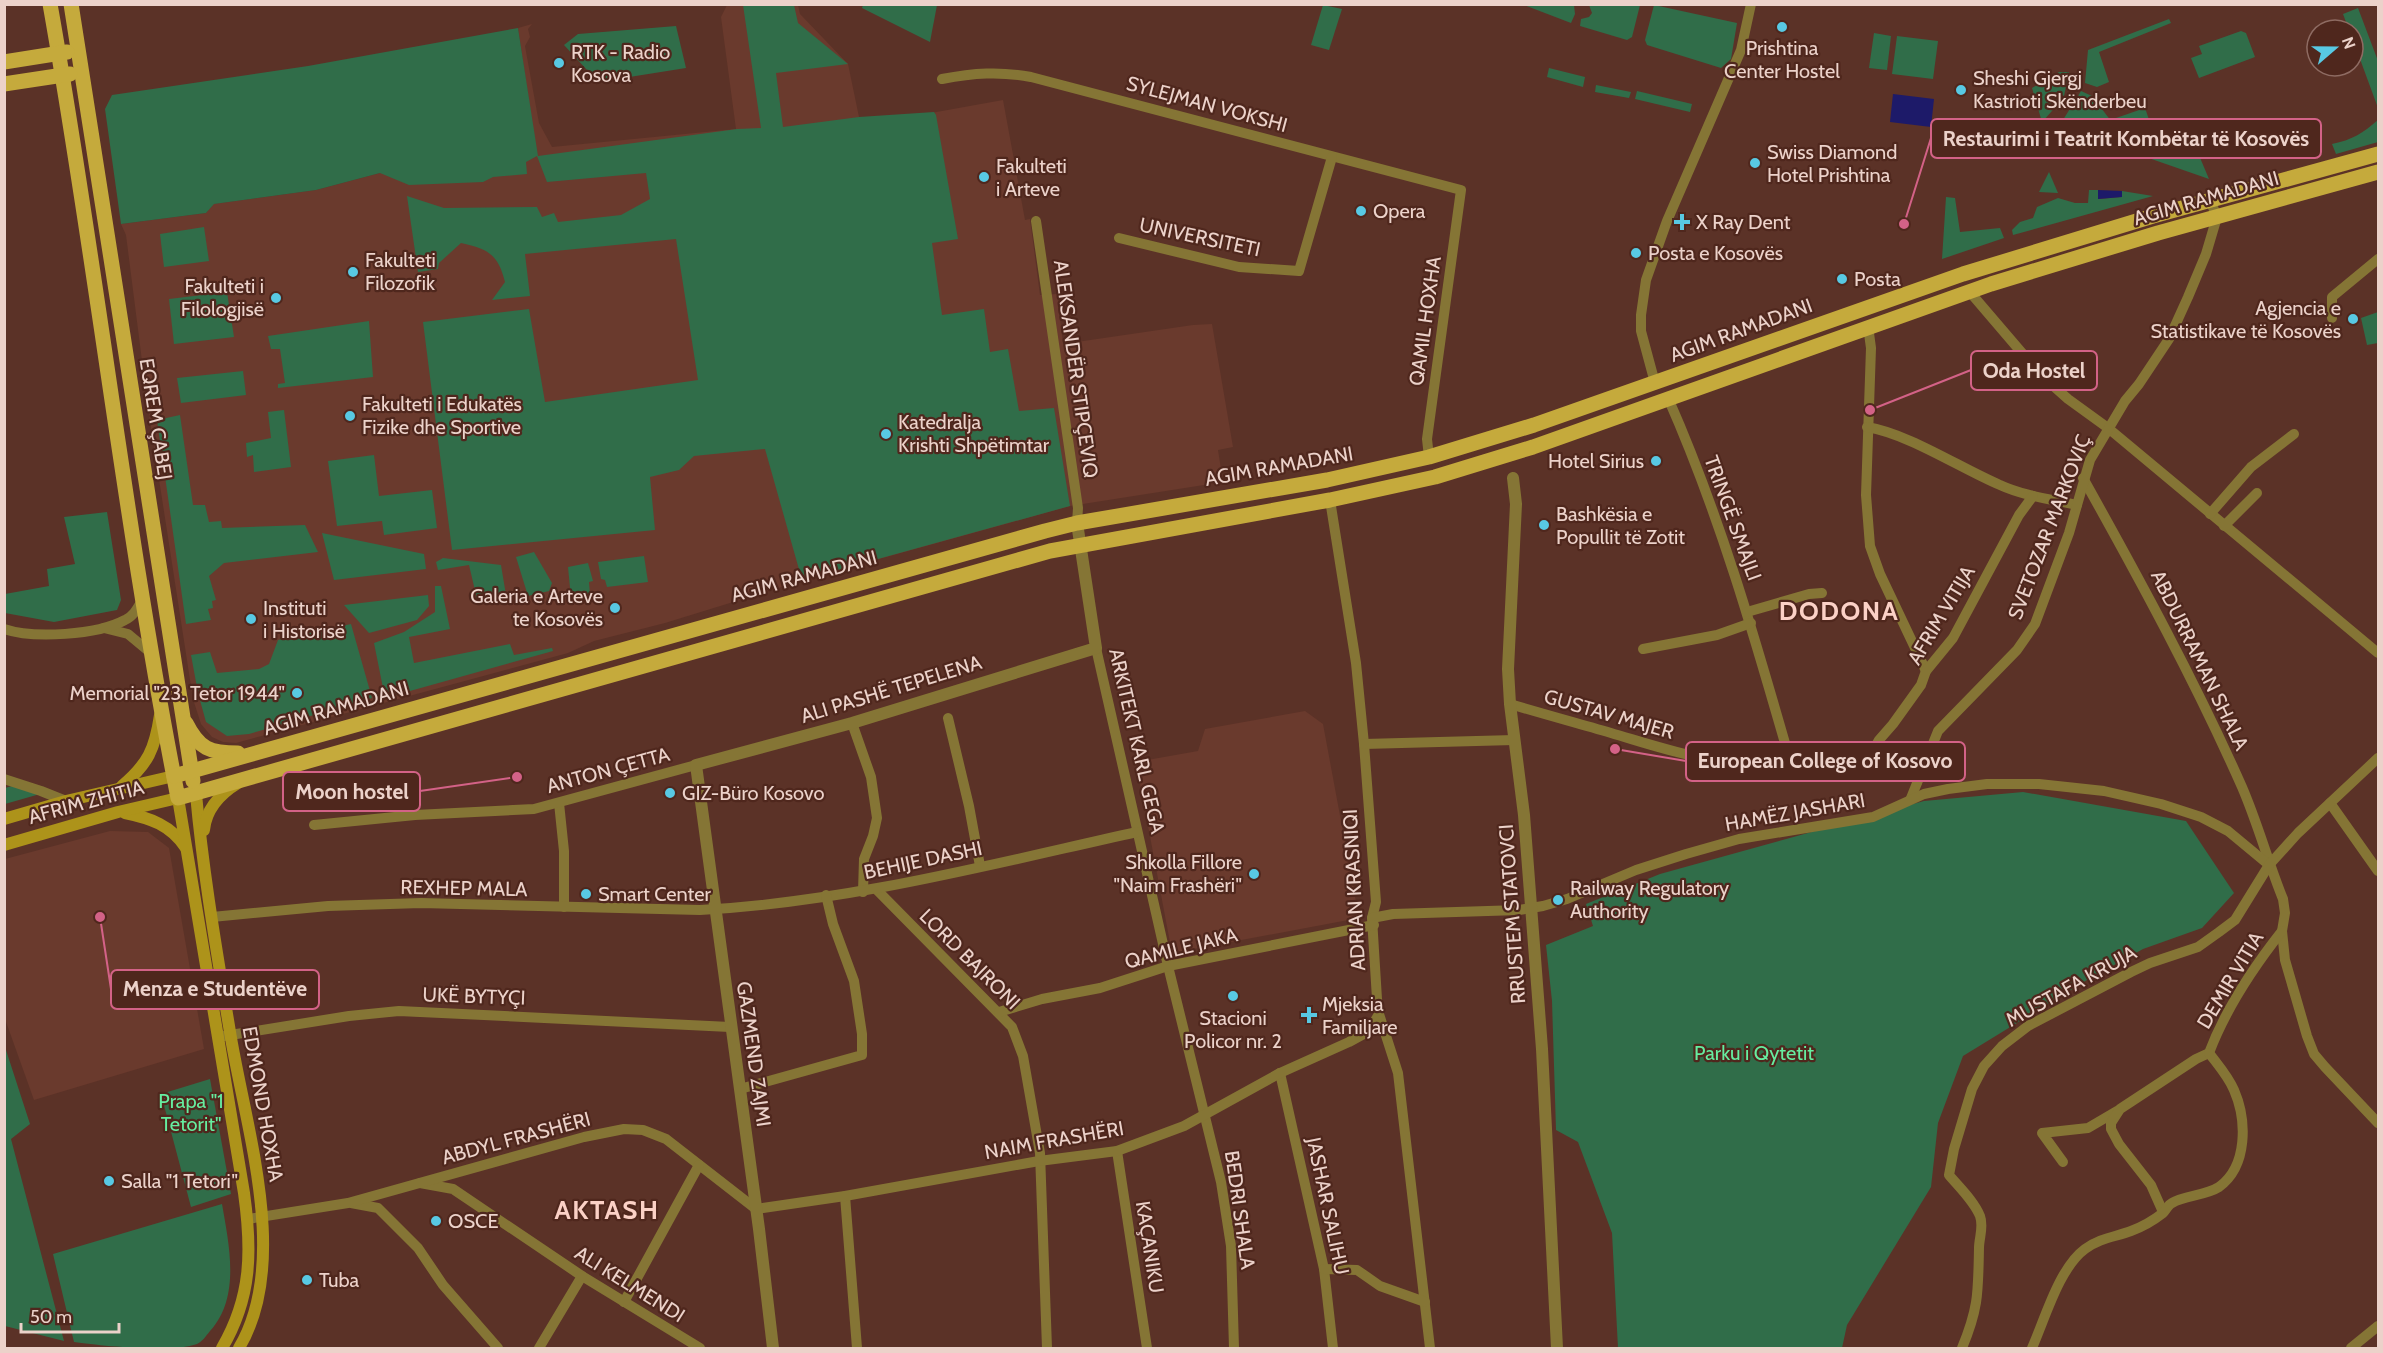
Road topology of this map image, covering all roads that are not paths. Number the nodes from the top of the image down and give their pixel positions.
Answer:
1 (50, 4) edge
2 (71, 4) edge
3 (1751, 4) edge
4 (79, 50) junction
5 (58, 53) junction
6 (4, 62) edge
7 (82, 72) junction
8 (62, 75) junction
9 (942, 79) dead end
10 (4, 84) edge
11 (2379, 153) edge
12 (1332, 157) junction
13 (2378, 174) edge
14 (1461, 190) joint
15 (2210, 200) junction
16 (2153, 216) junction
17 (2217, 217) junction
18 (1036, 221) dead end
19 (2158, 233) junction
20 (1119, 238) dead end
21 (2379, 258) edge
22 (1969, 291) junction
23 (2332, 318) dead end
24 (1868, 326) junction
25 (1655, 383) junction
26 (1668, 398) junction
27 (1868, 427) junction
28 (2108, 428) junction
29 (2294, 434) dead end
30 (1429, 457) junction
31 (1513, 478) dead end
32 (2083, 478) junction
33 (2257, 493) dead end
34 (2033, 496) junction
35 (1330, 500) junction
36 (2076, 505) junction
37 (2210, 514) junction
38 (1077, 523) junction
39 (2224, 526) junction
40 (1079, 544) junction
41 (1822, 593) dead end
42 (143, 599) junction
43 (1749, 618) junction
44 (103, 628) junction
45 (4, 629) edge
46 (1096, 648) junction
47 (1643, 649) dead end
48 (2379, 652) edge
49 (152, 654) junction
50 (1926, 671) junction
51 (1510, 704) junction
52 (181, 708) junction
53 (161, 711) junction
54 (948, 718) dead end
55 (852, 723) junction
56 (1514, 740) junction
57 (1364, 744) junction
58 (1874, 749) junction
59 (259, 752) junction
60 (1789, 757) junction
61 (2379, 758) edge
62 (696, 765) junction
63 (191, 771) junction
64 (174, 776) junction
65 (247, 777) junction
66 (4, 779) edge
67 (1917, 782) junction
68 (114, 790) junction
69 (196, 794) junction
70 (178, 798) junction
71 (1911, 798) junction
72 (66, 801) junction
73 (559, 803) junction
74 (2330, 803) junction
75 (118, 812) junction
76 (4, 819) edge
77 (314, 825) dead end
78 (1137, 832) junction
79 (4, 845) edge
80 (203, 849) junction
81 (189, 853) junction
82 (2269, 865) junction
83 (980, 866) junction
84 (2379, 871) edge
85 (876, 889) junction
86 (863, 892) junction
87 (826, 895) junction
88 (564, 907) junction
89 (715, 909) junction
90 (1530, 909) junction
91 (212, 917) junction
92 (1373, 921) junction
93 (2282, 931) junction
94 (1168, 966) junction
95 (999, 1012) junction
96 (1379, 1014) junction
97 (730, 1027) junction
98 (224, 1035) junction
99 (2209, 1053) junction
100 (1280, 1073) junction
101 (740, 1089) junction
102 (2120, 1109) junction
103 (1206, 1113) junction
104 (2379, 1123) edge
105 (1117, 1151) junction
106 (1039, 1161) junction
107 (2063, 1162) dead end
108 (699, 1165) junction
109 (416, 1182) junction
110 (845, 1196) junction
111 (348, 1203) junction
112 (756, 1209) junction
113 (2163, 1212) junction
114 (263, 1216) junction
115 (248, 1219) junction
116 (1324, 1269) junction
117 (582, 1276) junction
118 (624, 1302) junction
119 (1425, 1302) junction
120 (2379, 1326) edge
121 (230, 1335) junction
122 (241, 1347) edge
123 (214, 1348) edge
124 (222, 1348) edge
125 (498, 1348) edge
126 (539, 1348) edge
127 (700, 1348) edge
128 (773, 1348) edge
129 (857, 1348) edge
130 (1047, 1348) edge
131 (1147, 1348) edge
132 (1234, 1348) edge
133 (1333, 1348) edge
134 (1430, 1348) edge
135 (1557, 1348) edge
136 (1962, 1348) edge
137 (2032, 1348) edge
138 (2351, 1348) edge

1 - 5 main road
2 - 4 main road, EQREM ÇABEJ
3 - 25 street
4 - 5 main road
4 - 7 main road, EQREM ÇABEJ
5 - 6 main road
5 - 8 main road
7 - 8 main road
7 - 52 main road, EQREM ÇABEJ
8 - 10 main road
8 - 42 main road
9 - 12 street, SYLEJMAN VOKSHI
11 - 15 main road, AGIM RAMADANI
12 - 14 street, SYLEJMAN VOKSHI
12 - 20 street, UNIVERSITETI
13 - 17 main road, AGIM RAMADANI
14 - 30 street, QAMIL HOXHA
15 - 16 main road, AGIM RAMADANI
15 - 17 street
16 - 19 main road
16 - 25 main road, AGIM RAMADANI
17 - 19 main road, AGIM RAMADANI
17 - 28 street, SVETOZAR MARKOVIÇ
18 - 38 street, ALEKSANDËR STIPÇEVIQ
19 - 22 main road, AGIM RAMADANI
21 - 23 street
22 - 24 main road, AGIM RAMADANI
22 - 28 street
24 - 26 main road, AGIM RAMADANI
24 - 27 street
25 - 30 main road, AGIM RAMADANI
26 - 35 main road, AGIM RAMADANI
26 - 43 street, TRINGË SMAJLI
27 - 34 street
27 - 50 street
28 - 32 street, SVETOZAR MARKOVIÇ
28 - 37 street
29 - 37 street
30 - 38 main road, AGIM RAMADANI
31 - 51 street, RRUSTEM STATOVCI
32 - 36 street, SVETOZAR MARKOVIÇ
32 - 82 street, ABDURRAMAN SHALA
33 - 39 street
34 - 36 street
34 - 50 street, AFRIM VITIJA
35 - 40 main road, AGIM RAMADANI
35 - 57 street, ADRIAN KRASNIQI
36 - 67 street, SVETOZAR MARKOVIÇ
37 - 39 street
38 - 40 street, ARKITEKT KARL GEGA
38 - 59 main road, AGIM RAMADANI
39 - 48 street
40 - 46 street, ARKITEKT KARL GEGA
40 - 65 main road, AGIM RAMADANI
41 - 43 street
42 - 44 street
42 - 49 main road
43 - 47 street
43 - 60 street, TRINGË SMAJLI
44 - 45 street
44 - 49 street
46 - 55 street, ALI PASHË TEPELENA
46 - 78 street, ARKITEKT KARL GEGA
49 - 53 main road
50 - 58 street, AFRIM VITIJA
51 - 56 street, RRUSTEM STATOVCI
51 - 60 street, GUSTAV MAJER
52 - 59 main road
52 - 63 main road, EQREM ÇABEJ
53 - 64 main road
53 - 68 main road
54 - 83 street
55 - 62 street, ALI PASHË TEPELENA
55 - 86 street
56 - 57 street
56 - 90 street, RRUSTEM STATOVCI
57 - 92 street, ADRIAN KRASNIQI
58 - 60 street, GUSTAV MAJER
58 - 67 street, GUSTAV MAJER
59 - 63 main road, AGIM RAMADANI
61 - 74 street
62 - 73 street, ANTON ÇETTA
62 - 89 street, GAZMEND ZAJMI
63 - 64 main road, AGIM RAMADANI
63 - 69 main road, EQREM ÇABEJ
64 - 68 main road, AFRIM ZHITIA
64 - 70 main road
65 - 69 main road, AGIM RAMADANI
65 - 80 main road
66 - 72 street
67 - 71 street
68 - 72 main road, AFRIM ZHITIA
69 - 70 main road, AGIM RAMADANI
69 - 80 main road, EDMOND HOXHA
70 - 75 main road, AFRIM ZHITIA
70 - 81 main road, EDMOND HOXHA
71 - 82 street, HAMËZ JASHARI
71 - 90 street, HAMËZ JASHARI
72 - 76 main road, AFRIM ZHITIA
73 - 77 street, ANTON ÇETTA
73 - 88 street
74 - 82 street
74 - 84 street
75 - 79 main road, AFRIM ZHITIA
75 - 81 main road
78 - 83 street, BEHIJE DASHI
78 - 94 street, ARKITEKT KARL GEGA
80 - 91 main road, EDMOND HOXHA
81 - 98 main road, EDMOND HOXHA
82 - 93 street
82 - 136 street, MUSTAFA KRUJA
83 - 85 street, BEHIJE DASHI
85 - 86 street, BEHIJE DASHI
85 - 95 street, LORD BAJRONI
86 - 87 street, BEHIJE DASHI
87 - 89 street, BEHIJE DASHI
87 - 101 street
88 - 89 street, REXHEP MALA
88 - 91 street, REXHEP MALA
89 - 97 street, GAZMEND ZAJMI
90 - 92 street, HAMËZ JASHARI
90 - 135 street, RRUSTEM STATOVCI
91 - 98 main road, EDMOND HOXHA
92 - 94 street, QAMILE JAKA
92 - 96 street, ADRIAN KRASNIQI
93 - 99 street, DEMIR VITIA
93 - 104 street
94 - 95 street, QAMILE JAKA
94 - 103 street, ARKITEKT KARL GEGA
95 - 106 street, LORD BAJRONI
96 - 100 street, NAIM FRASHËRI
96 - 119 street, ADRIAN KRASNIQI
97 - 98 street, UKË BYTYÇI
97 - 101 street, GAZMEND ZAJMI
98 - 114 main road, EDMOND HOXHA
98 - 115 main road, EDMOND HOXHA
99 - 102 street, DEMIR VITIA
99 - 113 street
100 - 103 street, NAIM FRASHËRI
100 - 116 street, JASHAR SALIHU
101 - 112 street, GAZMEND ZAJMI
102 - 107 street, DEMIR VITIA
102 - 113 street
103 - 105 street, NAIM FRASHËRI
103 - 132 street, BEDRI SHALA
105 - 106 street, NAIM FRASHËRI
105 - 131 street, KAÇANIKU
106 - 110 street, NAIM FRASHËRI
106 - 130 street, LORD BAJRONI
108 - 109 street, ABDYL FRASHËRI
108 - 112 street, ABDYL FRASHËRI
108 - 118 street
109 - 111 street, ABDYL FRASHËRI
109 - 117 street, ALI KELMENDI
110 - 112 street, NAIM FRASHËRI
110 - 129 street
111 - 114 street, ABDYL FRASHËRI
111 - 125 street
112 - 128 street, GAZMEND ZAJMI
113 - 137 street
114 - 115 street, ABDYL FRASHËRI
114 - 122 main road, EDMOND HOXHA
115 - 121 main road, EDMOND HOXHA
116 - 119 street
116 - 133 street, JASHAR SALIHU
117 - 118 street, ALI KELMENDI
117 - 126 street
118 - 127 street, ALI KELMENDI
119 - 134 street, ADRIAN KRASNIQI
120 - 138 street
121 - 123 main road
121 - 124 main road, EDMOND HOXHA

